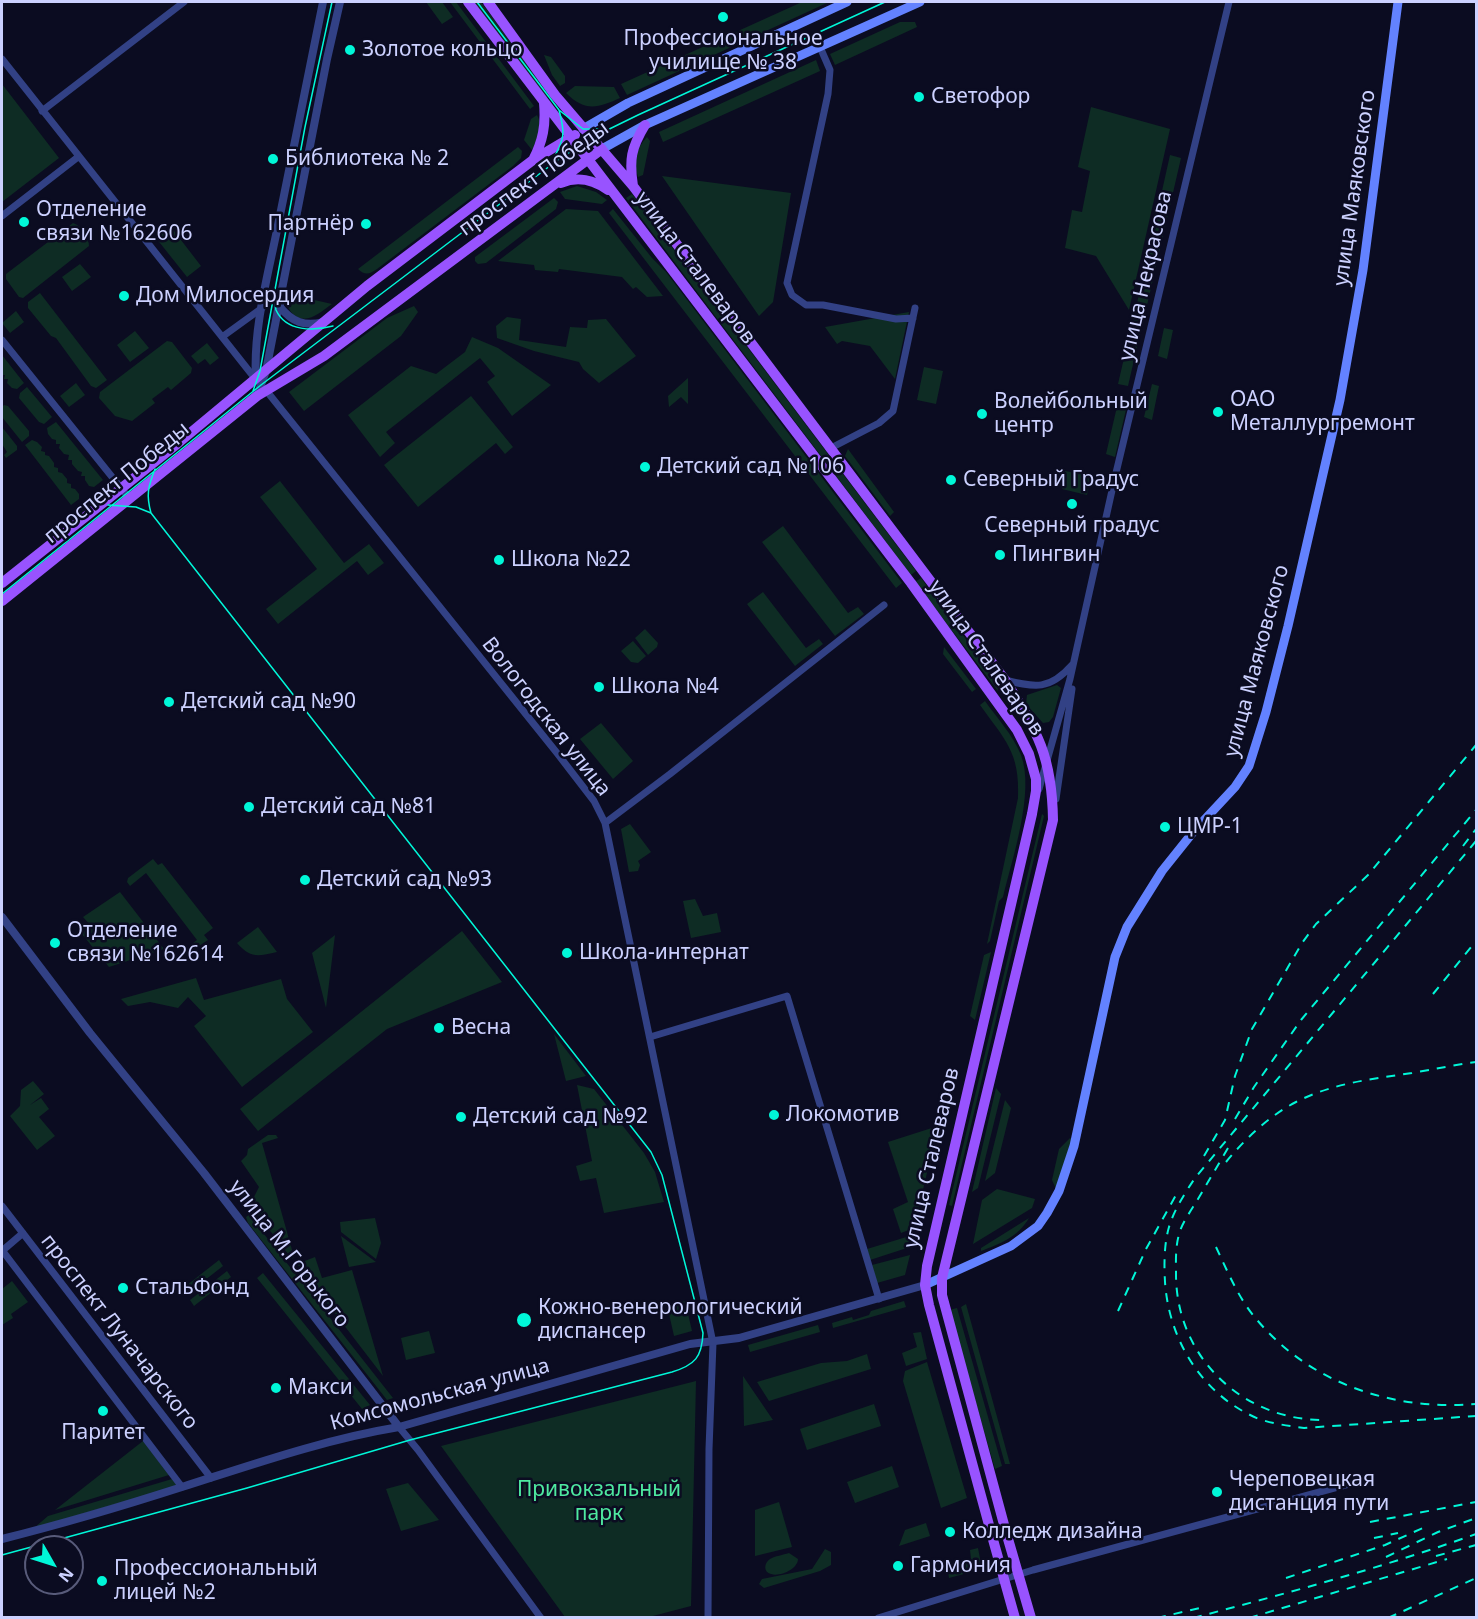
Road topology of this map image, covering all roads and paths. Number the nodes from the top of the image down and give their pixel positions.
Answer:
1 (184, 2) edge
2 (323, 2) edge
3 (340, 2) edge
4 (468, 2) edge
5 (488, 2) edge
6 (847, 2) edge
7 (920, 2) edge
8 (1228, 2) edge
9 (1398, 2) edge
10 (837, 4) edge
11 (820, 47) junction
12 (2, 61) edge
13 (544, 103) junction
14 (42, 111) junction
15 (645, 125) junction
16 (583, 129) junction
17 (571, 138) junction
18 (602, 149) junction
19 (78, 158) junction
20 (533, 160) junction
21 (587, 160) junction
22 (633, 186) junction
23 (552, 187) junction
24 (617, 197) junction
25 (2, 216) edge
26 (280, 291) junction
27 (261, 308) junction
28 (915, 308) dead end
29 (913, 318) junction
30 (326, 321) junction
31 (222, 336) junction
32 (2, 340) edge
33 (290, 350) junction
34 (301, 370) junction
35 (266, 371) junction
36 (260, 388) junction
37 (830, 449) junction
38 (121, 487) junction
39 (129, 498) junction
40 (2, 583) edge
41 (2, 601) edge
42 (884, 605) dead end
43 (1074, 663) junction
44 (1005, 680) junction
45 (1047, 763) junction
46 (1032, 814) junction
47 (1053, 820) junction
48 (605, 823) junction
49 (2, 917) edge
50 (650, 1037) junction
51 (2, 1206) edge
52 (23, 1233) junction
53 (2, 1251) edge
54 (942, 1278) junction
55 (926, 1285) junction
56 (879, 1299) junction
57 (713, 1343) junction
58 (399, 1427) junction
59 (211, 1478) junction
60 (1360, 1481) dead end
61 (182, 1487) junction
62 (2, 1539) edge
63 (541, 1617) edge
64 (708, 1617) edge
65 (878, 1617) edge
66 (1016, 1617) edge
67 (1031, 1617) edge

1 - 14 street
2 - 27 street
3 - 26 street
4 - 13 main road, улица Сталеваров
5 - 16 main road, улица Сталеваров
6 - 10 main road, проспект Победы
7 - 11 main road, проспект Победы
8 - 43 street, улица Некрасова
9 - 54 main road, улица Маяковского
10 - 16 main road, проспект Победы
11 - 15 main road, проспект Победы
11 - 29 street
12 - 14 street, Вологодская улица
13 - 17 main road, улица Сталеваров
13 - 20 main road
14 - 19 street, Вологодская улица
15 - 18 main road, проспект Победы
15 - 22 main road
16 - 17 main road, проспект Победы
16 - 18 main road, улица Сталеваров
17 - 20 main road, проспект Победы
17 - 21 main road, улица Сталеваров
18 - 21 main road, проспект Победы
18 - 22 main road, улица Сталеваров
19 - 25 street
19 - 31 street, Вологодская улица
20 - 30 main road, проспект Победы
21 - 23 main road, проспект Победы
21 - 24 main road, улица Сталеваров
22 - 37 main road, улица Сталеваров
23 - 24 main road
23 - 34 main road, проспект Победы
24 - 46 main road, улица Сталеваров
26 - 30 street
26 - 35 street
27 - 31 street
27 - 36 street
28 - 29 street
29 - 37 street
30 - 33 main road, проспект Победы
31 - 36 street, Вологодская улица
32 - 38 street
33 - 34 main road
33 - 35 main road, проспект Победы
34 - 36 main road, проспект Победы
35 - 36 main road, проспект Победы
36 - 38 main road, проспект Победы
36 - 39 main road, проспект Победы
36 - 48 street, Вологодская улица
37 - 44 main road, улица Сталеваров
38 - 39 street
38 - 40 main road, проспект Победы
39 - 41 main road, проспект Победы
42 - 48 street
43 - 44 street
43 - 45 street
43 - 47 street
44 - 45 main road, улица Сталеваров
45 - 46 street
45 - 47 main road, улица Сталеваров
46 - 55 main road, улица Сталеваров
47 - 54 main road, улица Сталеваров
48 - 50 street, Вологодская улица
49 - 58 street, улица М.Горького
50 - 56 street
50 - 57 street, Вологодская улица
51 - 52 street, проспект Луначарского
52 - 53 street
52 - 59 street, проспект Луначарского
53 - 61 street, проспект Луначарского
54 - 55 main road, улица Маяковского
54 - 67 main road, улица Сталеваров, bridge
55 - 56 street, Комсомольская улица
55 - 66 main road, улица Сталеваров, bridge
56 - 57 street, Комсомольская улица
57 - 58 street, Комсомольская улица
57 - 64 street, Вологодская улица
58 - 59 street, Комсомольская улица
58 - 63 street, улица М.Горького
59 - 61 street, Комсомольская улица
60 - 65 street
61 - 62 street, Комсомольская улица

